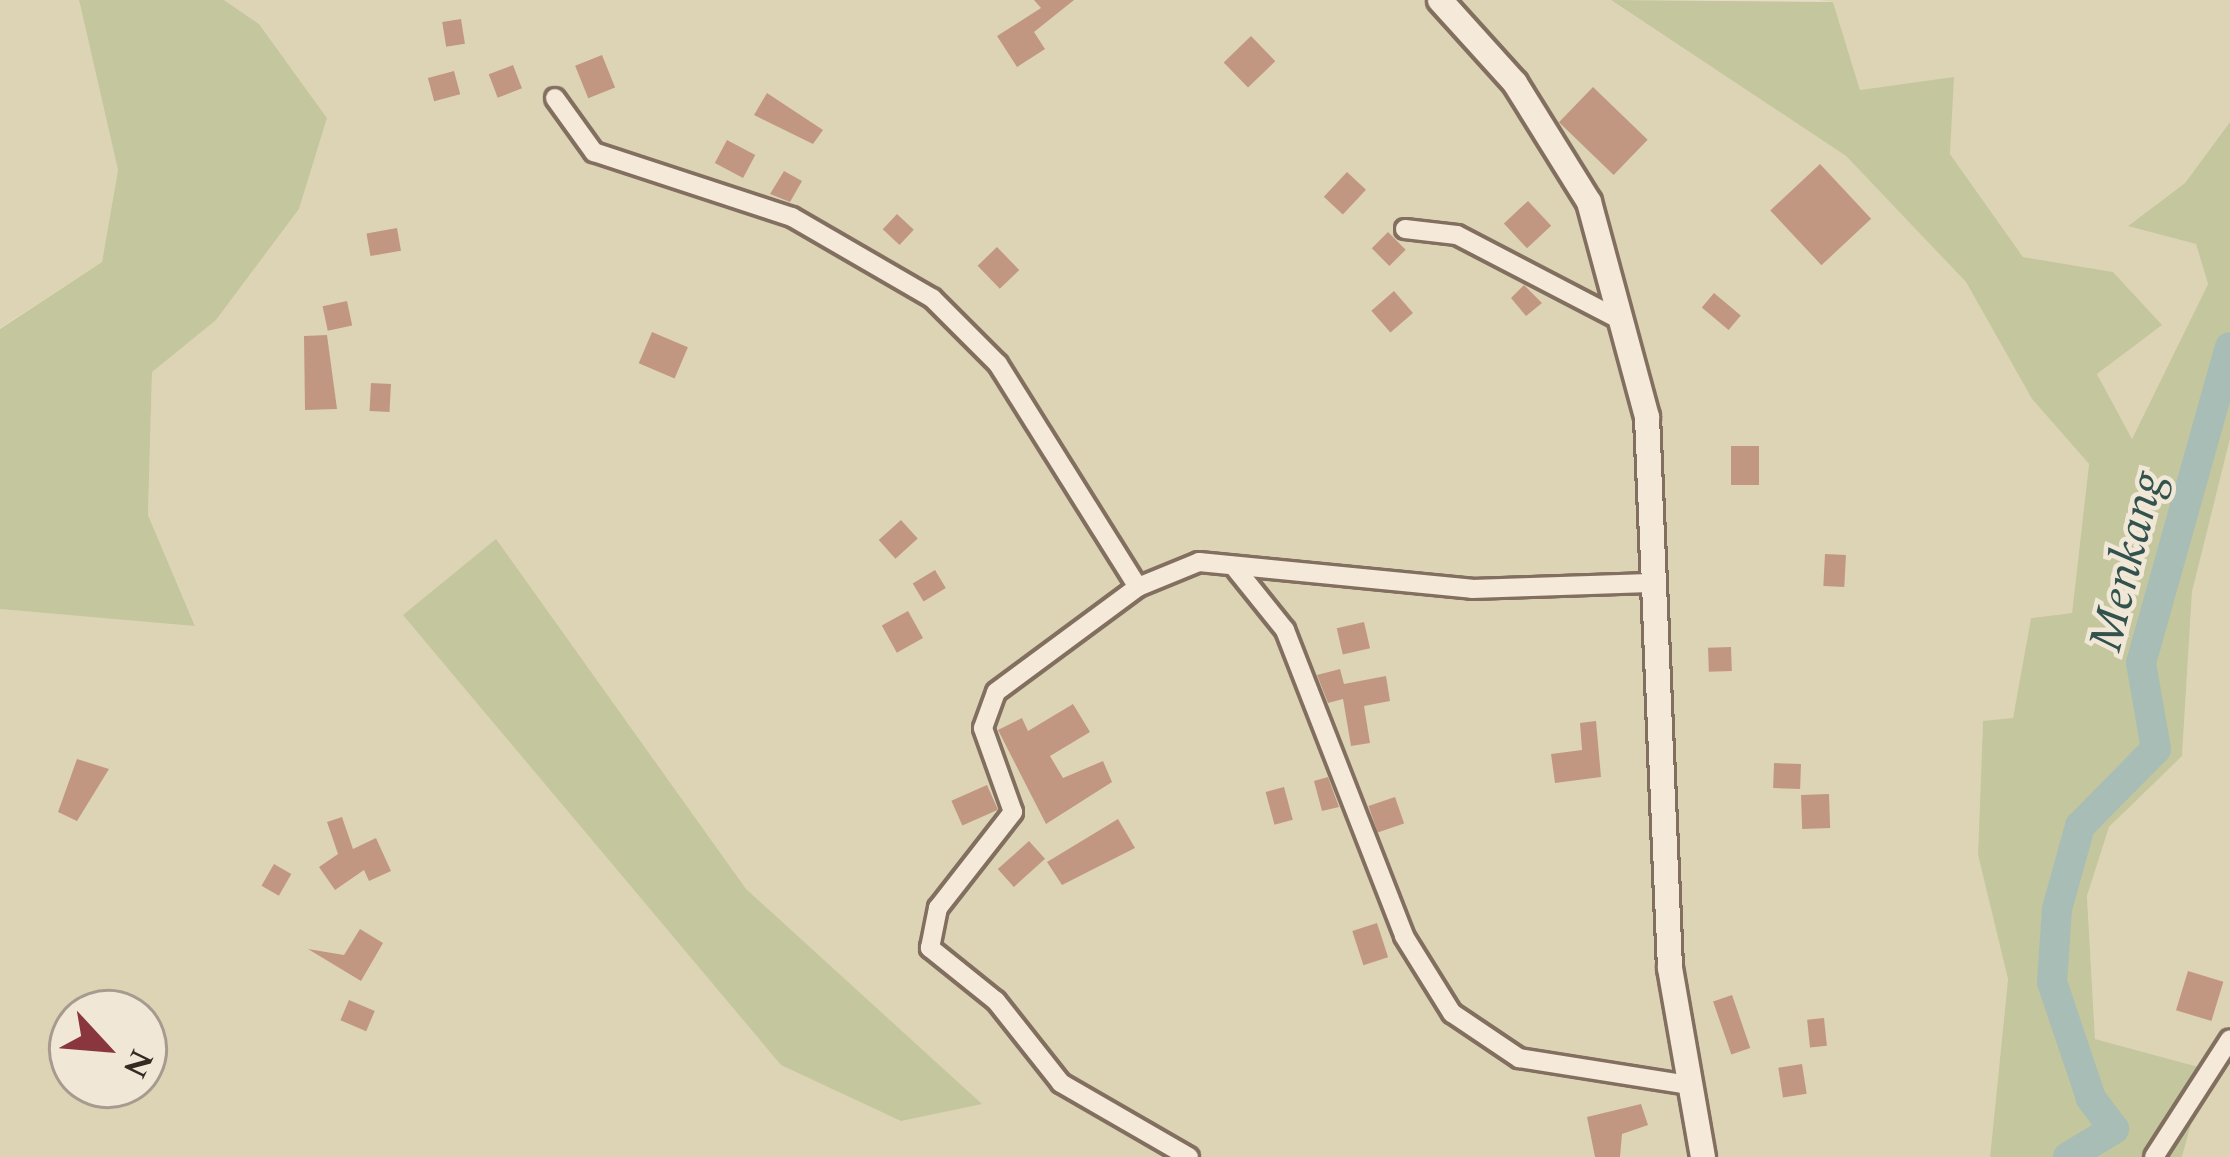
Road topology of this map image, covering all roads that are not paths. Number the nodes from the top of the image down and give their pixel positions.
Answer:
1 (1440, 0) edge
2 (556, 98) dead end
3 (1405, 229) dead end
4 (1622, 321) junction
5 (1236, 569) junction
6 (1658, 583) junction
7 (1138, 587) junction
8 (2230, 1039) edge
9 (1684, 1084) junction
10 (1189, 1157) edge
11 (1703, 1157) edge
12 (2154, 1157) edge

1 - 4 street
2 - 7 street
3 - 4 street
4 - 6 street
5 - 6 street
5 - 7 street
5 - 9 street
6 - 9 street
7 - 10 street
8 - 12 street
9 - 11 street

